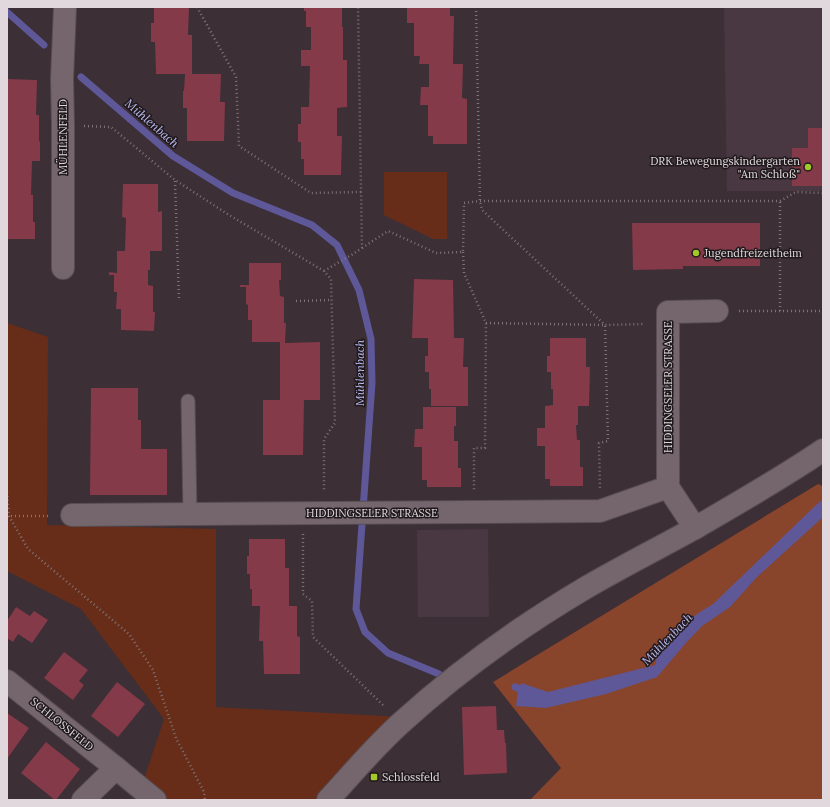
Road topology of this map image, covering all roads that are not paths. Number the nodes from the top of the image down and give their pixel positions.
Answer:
1 (66, 7) edge
2 (63, 268) dead end
3 (717, 312) road end
4 (188, 402) dead end
5 (823, 450) edge
6 (668, 487) junction
7 (190, 514) junction
8 (72, 515) road end
9 (695, 528) junction
10 (7, 681) edge
11 (116, 768) junction
12 (83, 800) edge
13 (156, 800) edge
14 (328, 800) edge

1 - 2 street, MÜHLENFELD
3 - 6 street, HIDDINGSELER STRASSE
4 - 7 lane
5 - 9 street
6 - 7 street, HIDDINGSELER STRASSE
6 - 9 street
7 - 8 street, HIDDINGSELER STRASSE
9 - 14 street
10 - 11 street, SCHLOSSFELD
11 - 12 street
11 - 13 street, SCHLOSSFELD

